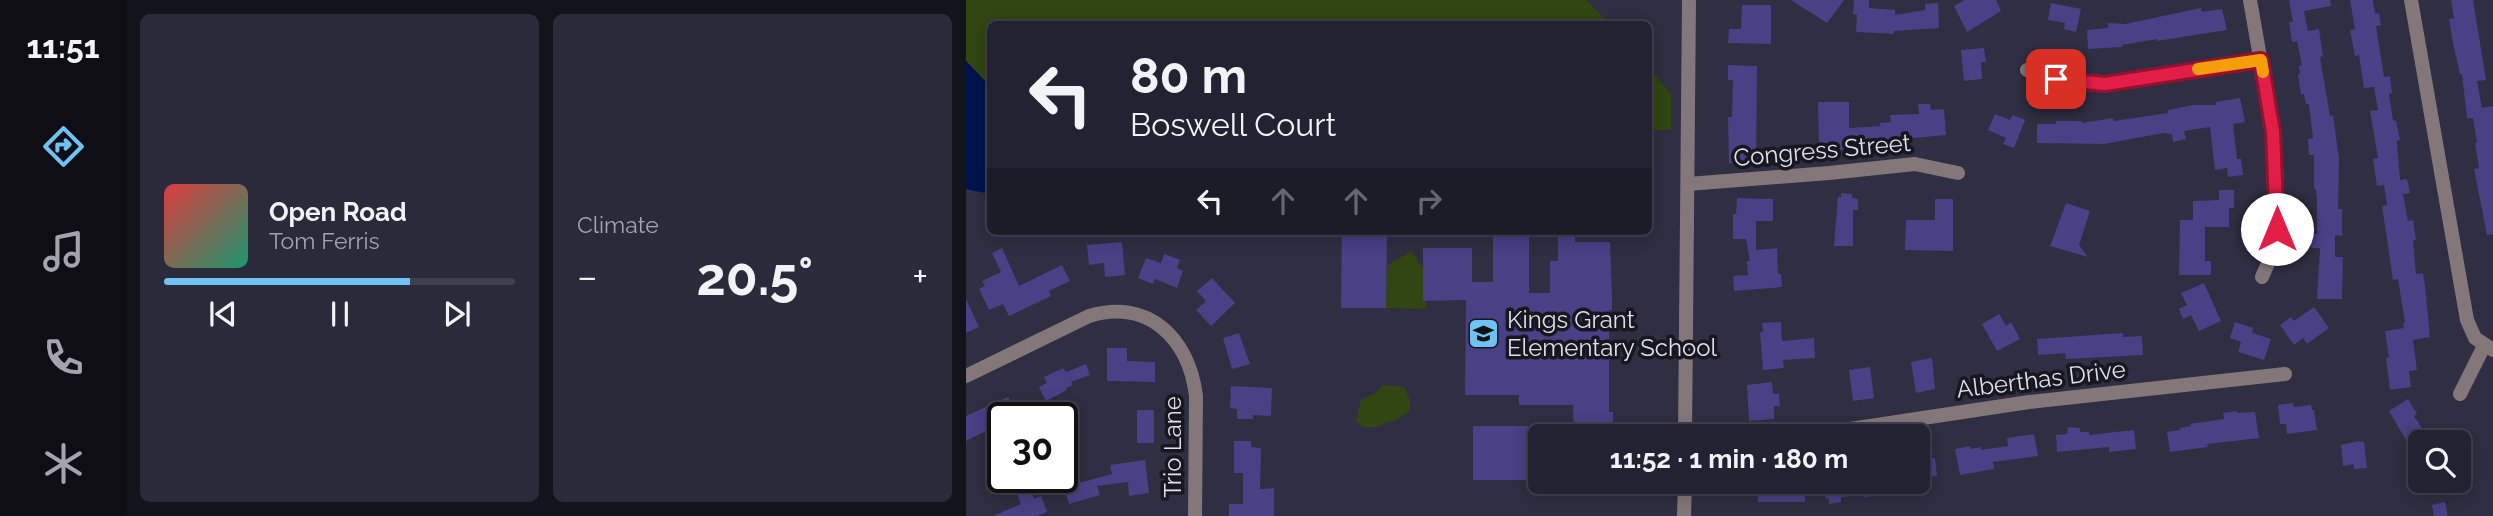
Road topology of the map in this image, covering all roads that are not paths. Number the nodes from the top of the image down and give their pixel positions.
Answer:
1 (1689, 0) edge
2 (2250, 0) edge
3 (2411, 0) edge
4 (2261, 60) junction
5 (2027, 70) dead end
6 (1958, 173) dead end
7 (1688, 184) junction
8 (2262, 277) dead end
9 (2489, 348) edge
10 (2284, 374) dead end
11 (966, 376) edge
12 (2460, 394) dead end
13 (1685, 424) edge
14 (1883, 424) edge
15 (1685, 494) edge
16 (1195, 516) edge
17 (1684, 516) edge

1 - 7 street
2 - 4 street
3 - 9 street
4 - 5 street
4 - 8 street
6 - 7 street, Congress Street
7 - 13 street
9 - 12 street
10 - 14 street, Alberthas Drive
11 - 16 street, Trio Lane
15 - 17 street

